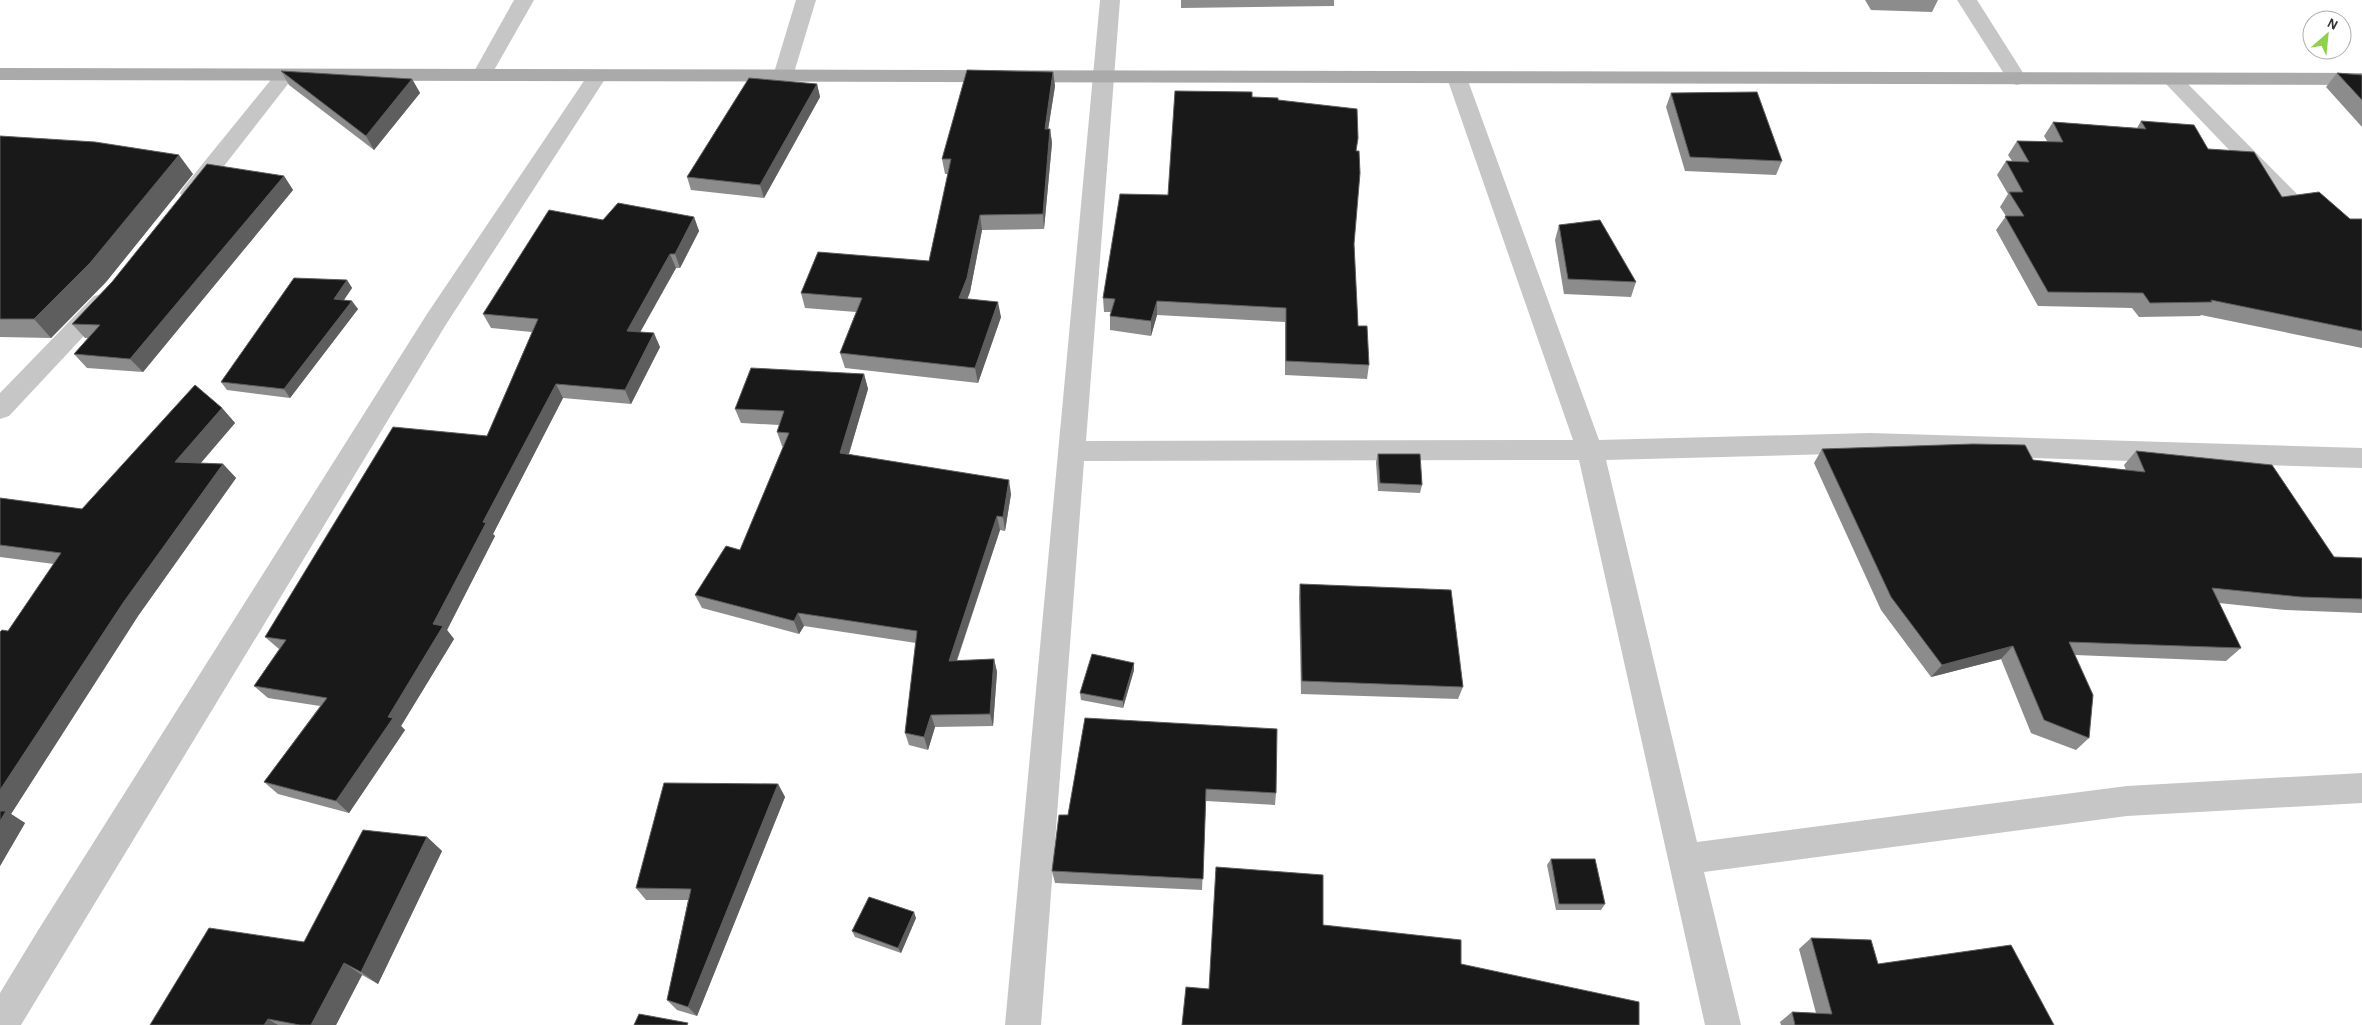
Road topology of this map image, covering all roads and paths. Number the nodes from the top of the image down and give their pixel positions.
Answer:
1 (524, 0) edge
2 (806, 0) edge
3 (1110, 0) edge
4 (1967, 0) edge
5 (0, 74) edge
6 (285, 75) junction
7 (482, 75) junction
8 (597, 76) junction
9 (783, 76) junction
10 (1105, 77) junction
11 (1457, 78) junction
12 (2017, 79) junction
13 (2172, 79) junction
14 (2362, 80) edge
15 (2288, 198) edge
16 (176, 212) edge
17 (115, 288) edge
18 (0, 409) edge
19 (1590, 450) junction
20 (1073, 451) junction
21 (2362, 458) edge
22 (2362, 788) edge
23 (1684, 859) junction
24 (1, 1025) edge
25 (1023, 1025) edge
26 (1723, 1025) edge

1 - 7 street
2 - 9 street
3 - 10 street
4 - 12 street
5 - 6 main road
6 - 7 main road
6 - 16 street
7 - 8 main road
8 - 9 main road
8 - 24 street
9 - 10 main road
10 - 11 main road
10 - 20 street
11 - 12 main road
11 - 19 street
12 - 13 main road
13 - 14 main road
13 - 15 street
17 - 18 street
19 - 20 street
19 - 21 street
19 - 23 street
20 - 25 street
22 - 23 street
23 - 26 street

